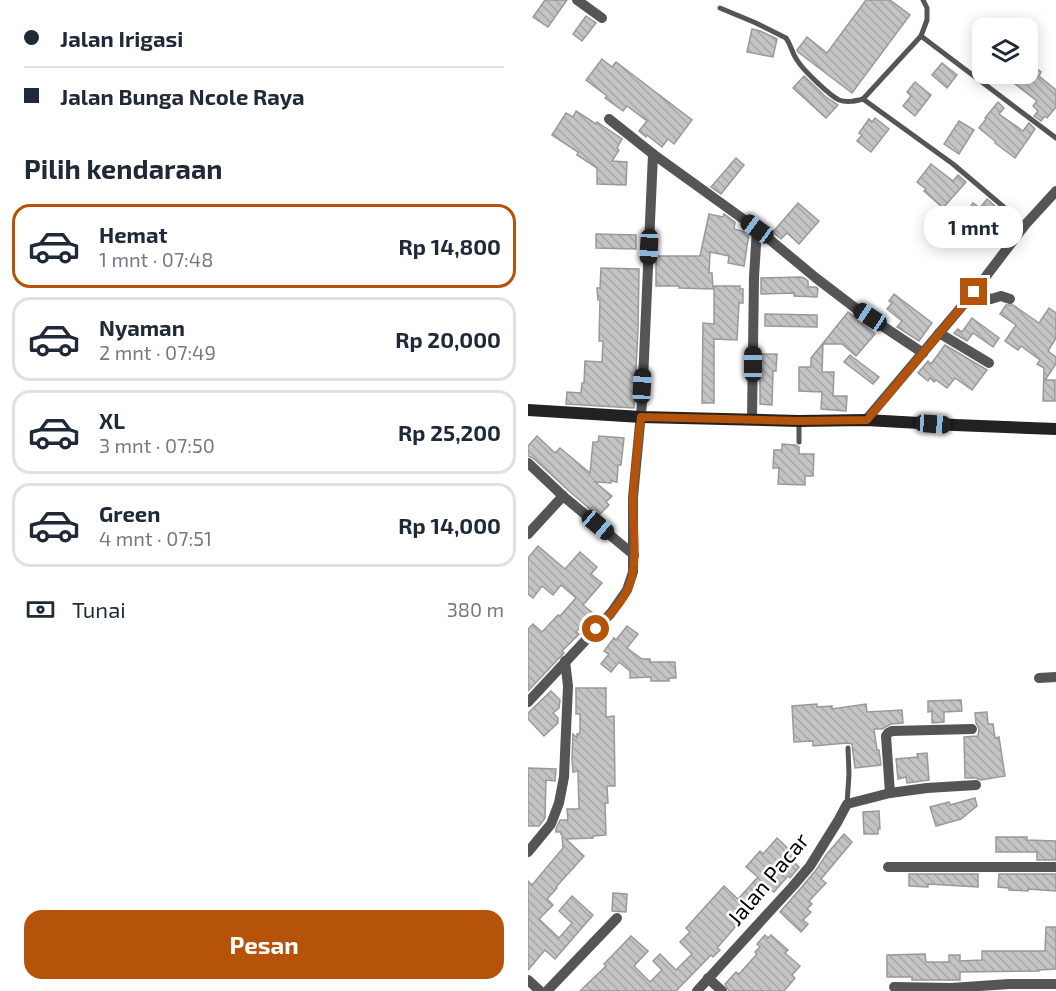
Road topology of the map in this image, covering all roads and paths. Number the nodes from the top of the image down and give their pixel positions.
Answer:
1 (577, 0) edge
2 (923, 0) edge
3 (720, 8) dead end
4 (602, 18) dead end
5 (921, 36) junction
6 (863, 99) junction
7 (609, 119) dead end
8 (1056, 138) edge
9 (653, 154) junction
10 (1056, 191) edge
11 (1025, 225) junction
12 (757, 229) junction
13 (974, 292) junction
14 (1010, 300) dead end
15 (939, 333) junction
16 (923, 353) junction
17 (989, 363) dead end
18 (528, 410) edge
19 (641, 417) junction
20 (752, 419) junction
21 (867, 420) junction
22 (799, 421) junction
23 (1056, 429) edge
24 (799, 442) dead end
25 (528, 463) edge
26 (563, 496) junction
27 (528, 534) edge
28 (634, 555) junction
29 (565, 661) junction
30 (1056, 677) edge
31 (1039, 678) dead end
32 (528, 702) edge
33 (972, 729) dead end
34 (848, 748) dead end
35 (976, 785) dead end
36 (890, 793) junction
37 (847, 804) junction
38 (528, 852) edge
39 (888, 867) dead end
40 (1056, 867) edge
41 (617, 918) dead end
42 (708, 978) junction
43 (528, 980) edge
44 (1056, 984) edge
45 (894, 987) dead end
46 (1009, 987) edge
47 (951, 989) edge
48 (540, 991) edge
49 (548, 991) edge
50 (697, 991) edge
51 (722, 991) edge

1 - 4 street
2 - 5 lane
3 - 6 lane
5 - 6 lane
5 - 8 lane
6 - 11 lane
7 - 9 street
9 - 12 street
9 - 19 street
10 - 11 street
11 - 13 street
12 - 16 street
12 - 20 street
13 - 14 street
13 - 15 street
15 - 16 street
15 - 17 street
16 - 21 street
18 - 19 street
19 - 20 street
19 - 28 street
20 - 22 street
21 - 22 street
21 - 23 street
22 - 24 lane
25 - 26 street
26 - 27 street
26 - 28 street
28 - 29 street
29 - 32 street
29 - 38 street
30 - 31 street
33 - 36 street
34 - 37 lane
35 - 36 street
36 - 37 street
37 - 42 street, Jalan Pacar
39 - 40 street
41 - 49 street
42 - 50 street, Jalan Pacar
42 - 51 street
43 - 48 street
44 - 46 street
45 - 47 street
46 - 47 street

